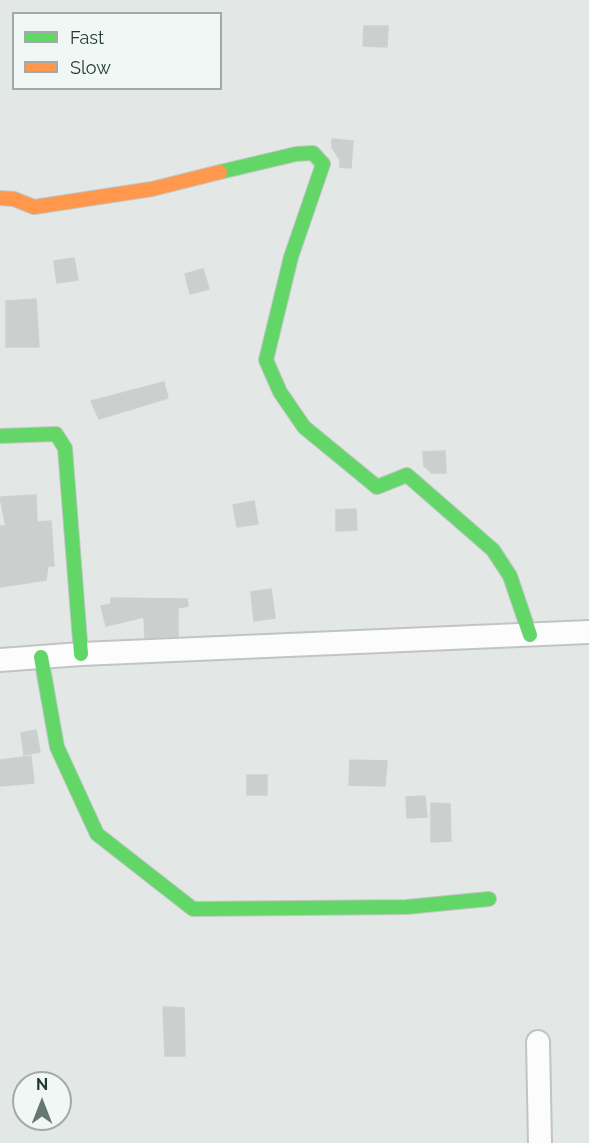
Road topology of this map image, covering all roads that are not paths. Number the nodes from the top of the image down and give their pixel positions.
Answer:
1 (0, 198) edge
2 (0, 436) edge
3 (589, 632) edge
4 (530, 635) junction
5 (81, 654) junction
6 (41, 657) junction
7 (0, 660) edge
8 (489, 899) dead end
9 (537, 1042) dead end
10 (540, 1143) edge

1 - 4 street
2 - 5 street
3 - 4 street
4 - 5 street
5 - 6 street
6 - 7 street
6 - 8 street
9 - 10 street

